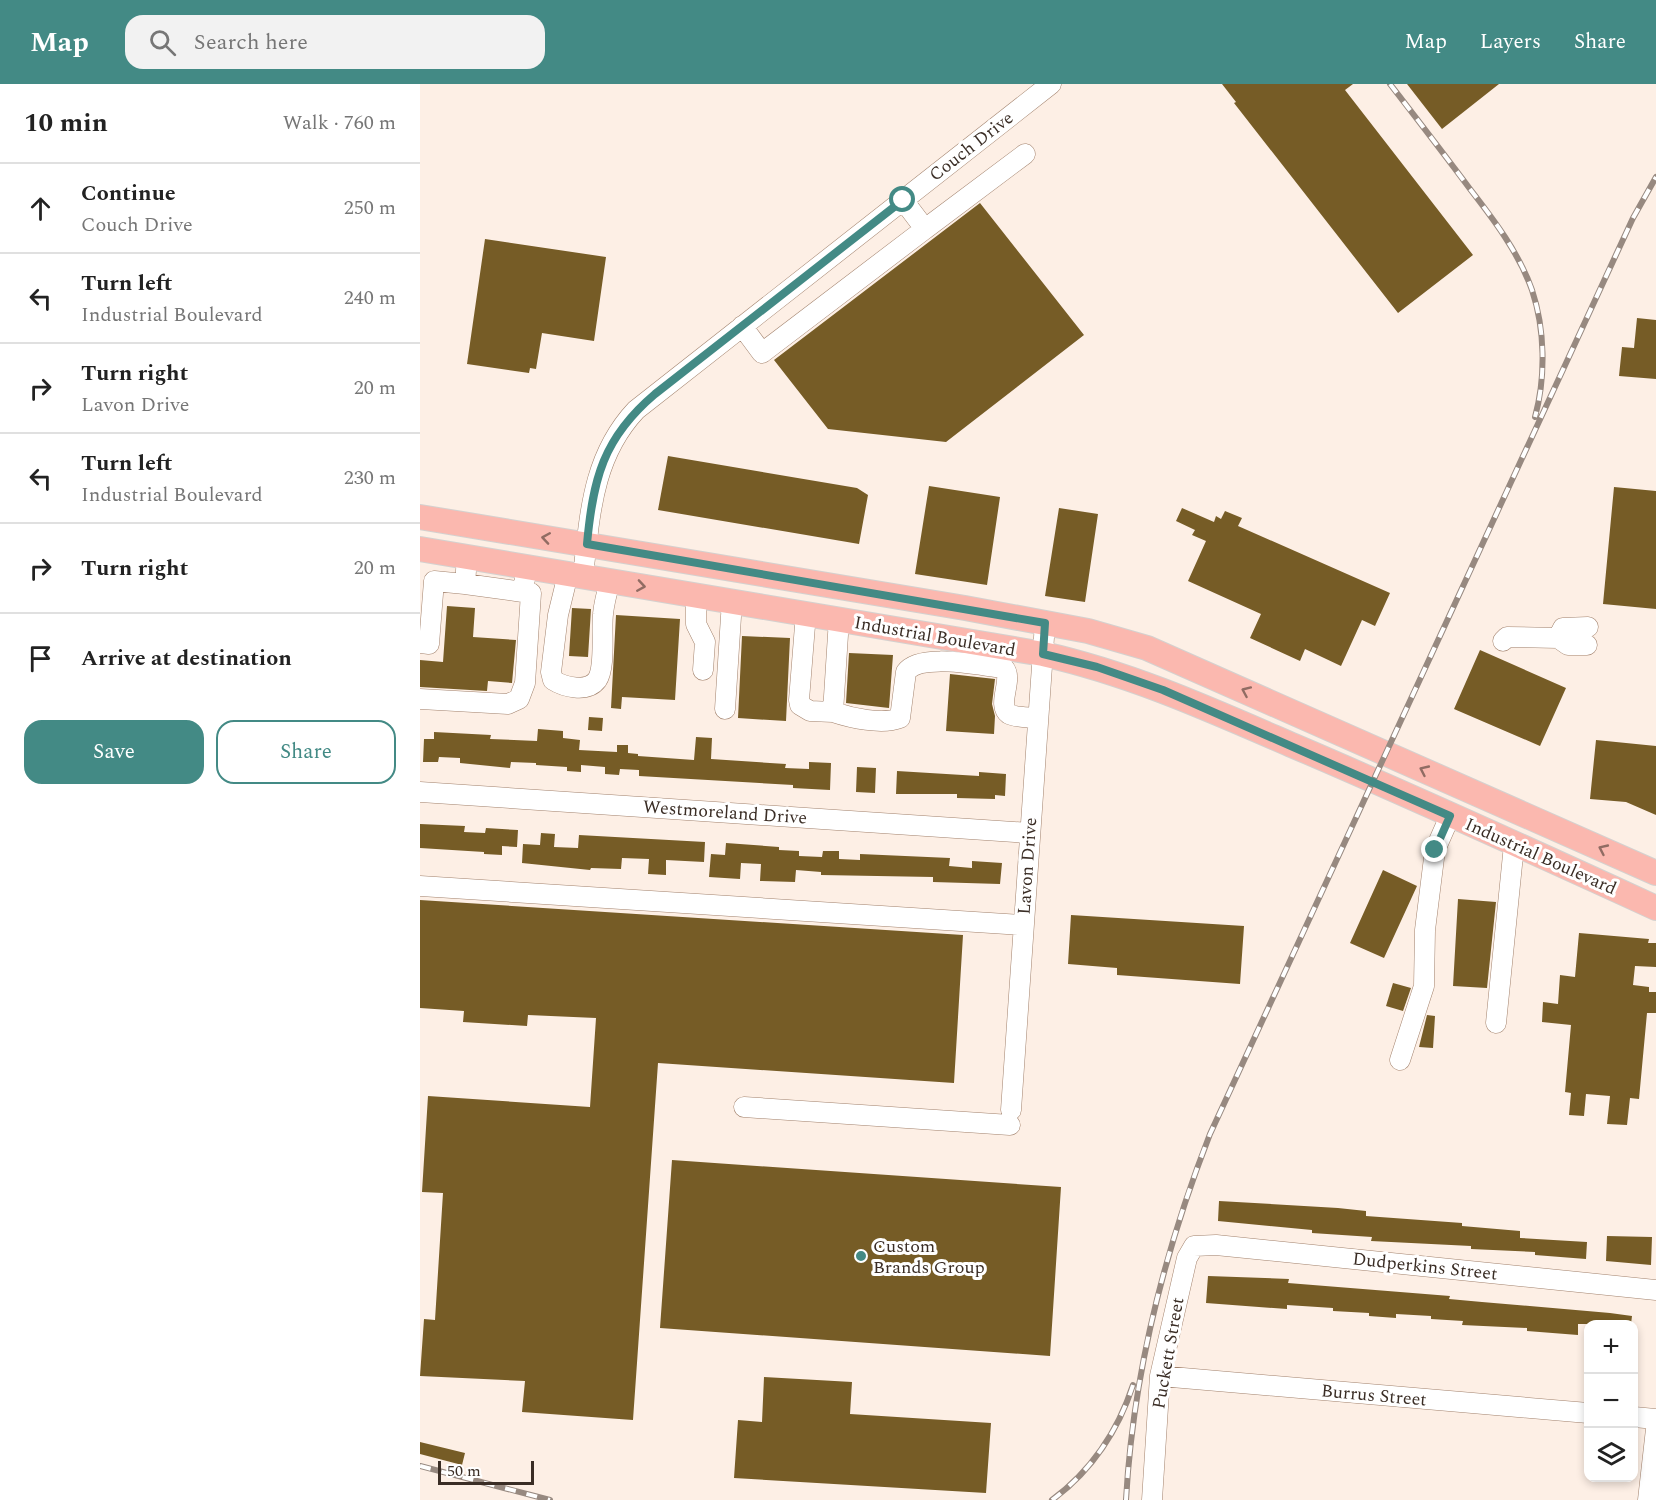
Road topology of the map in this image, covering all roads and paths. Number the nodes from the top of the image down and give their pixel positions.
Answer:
1 (1051, 84) edge
2 (1024, 154) dead end
3 (903, 200) junction
4 (925, 230) junction
5 (742, 326) junction
6 (420, 518) edge
7 (587, 544) junction
8 (420, 549) edge
9 (467, 557) junction
10 (526, 567) junction
11 (576, 575) junction
12 (610, 581) junction
13 (465, 584) junction
14 (523, 592) junction
15 (696, 595) junction
16 (732, 601) junction
17 (806, 613) junction
18 (839, 619) junction
19 (1045, 623) junction
20 (927, 634) junction
21 (1588, 636) dead end
22 (1503, 641) dead end
23 (420, 643) edge
24 (1043, 654) junction
25 (924, 660) junction
26 (703, 670) dead end
27 (420, 699) edge
28 (725, 709) dead end
29 (833, 712) junction
30 (1038, 718) junction
31 (420, 792) edge
32 (1450, 816) junction
33 (1561, 829) junction
34 (1029, 833) junction
35 (1514, 845) junction
36 (1554, 861) junction
37 (1656, 873) edge
38 (420, 886) edge
39 (1656, 908) edge
40 (1023, 925) junction
41 (1496, 1023) dead end
42 (1400, 1059) dead end
43 (744, 1107) dead end
44 (1194, 1246) joint
45 (1656, 1290) edge
46 (1160, 1376) junction
47 (1584, 1413) edge
48 (1638, 1417) edge
49 (1656, 1419) edge
50 (1656, 1429) edge
51 (1152, 1500) edge
52 (1648, 1500) edge

1 - 3 street, Couch Drive
2 - 4 street
3 - 4 street
3 - 5 street, Couch Drive
4 - 5 street
5 - 7 street, Couch Drive
7 -> 6 main road, Industrial Boulevard
7 - 11 street, Couch Drive
7 - 19 main road, Industrial Boulevard
8 - 9 main road, Industrial Boulevard
9 - 10 main road, Industrial Boulevard
9 - 13 street
10 - 11 main road, Industrial Boulevard
10 - 14 street
11 - 12 main road, Industrial Boulevard
11 - 12 street, Couch Drive
12 -> 15 main road, Industrial Boulevard
13 - 14 street
13 - 23 street
14 - 27 street
15 - 16 main road, Industrial Boulevard
15 - 26 street
16 - 17 main road, Industrial Boulevard
16 - 28 street
17 - 18 main road, Industrial Boulevard
17 - 29 street
18 - 20 main road, Industrial Boulevard
18 - 29 street
19 - 24 street, Lavon Drive
33 -> 19 main road, Industrial Boulevard
20 - 24 main road, Industrial Boulevard
20 - 25 street
21 - 22 street
24 - 30 street, Lavon Drive
24 - 32 main road, Industrial Boulevard
25 - 29 street
25 - 30 street
30 - 34 street, Lavon Drive
31 - 34 street, Westmoreland Drive
32 - 33 main road
32 - 35 main road, Industrial Boulevard
32 - 42 street
33 - 36 main road
37 -> 33 main road, Industrial Boulevard
34 - 40 street, Lavon Drive
35 - 36 main road, Industrial Boulevard
35 - 41 street
36 - 39 main road, Industrial Boulevard
38 - 40 street
40 - 43 street, Lavon Drive
44 - 45 street, Dudperkins Street
44 - 46 street, Puckett Street
46 - 47 street, Burrus Street
46 - 51 street, Puckett Street
48 - 49 street
50 - 52 street

